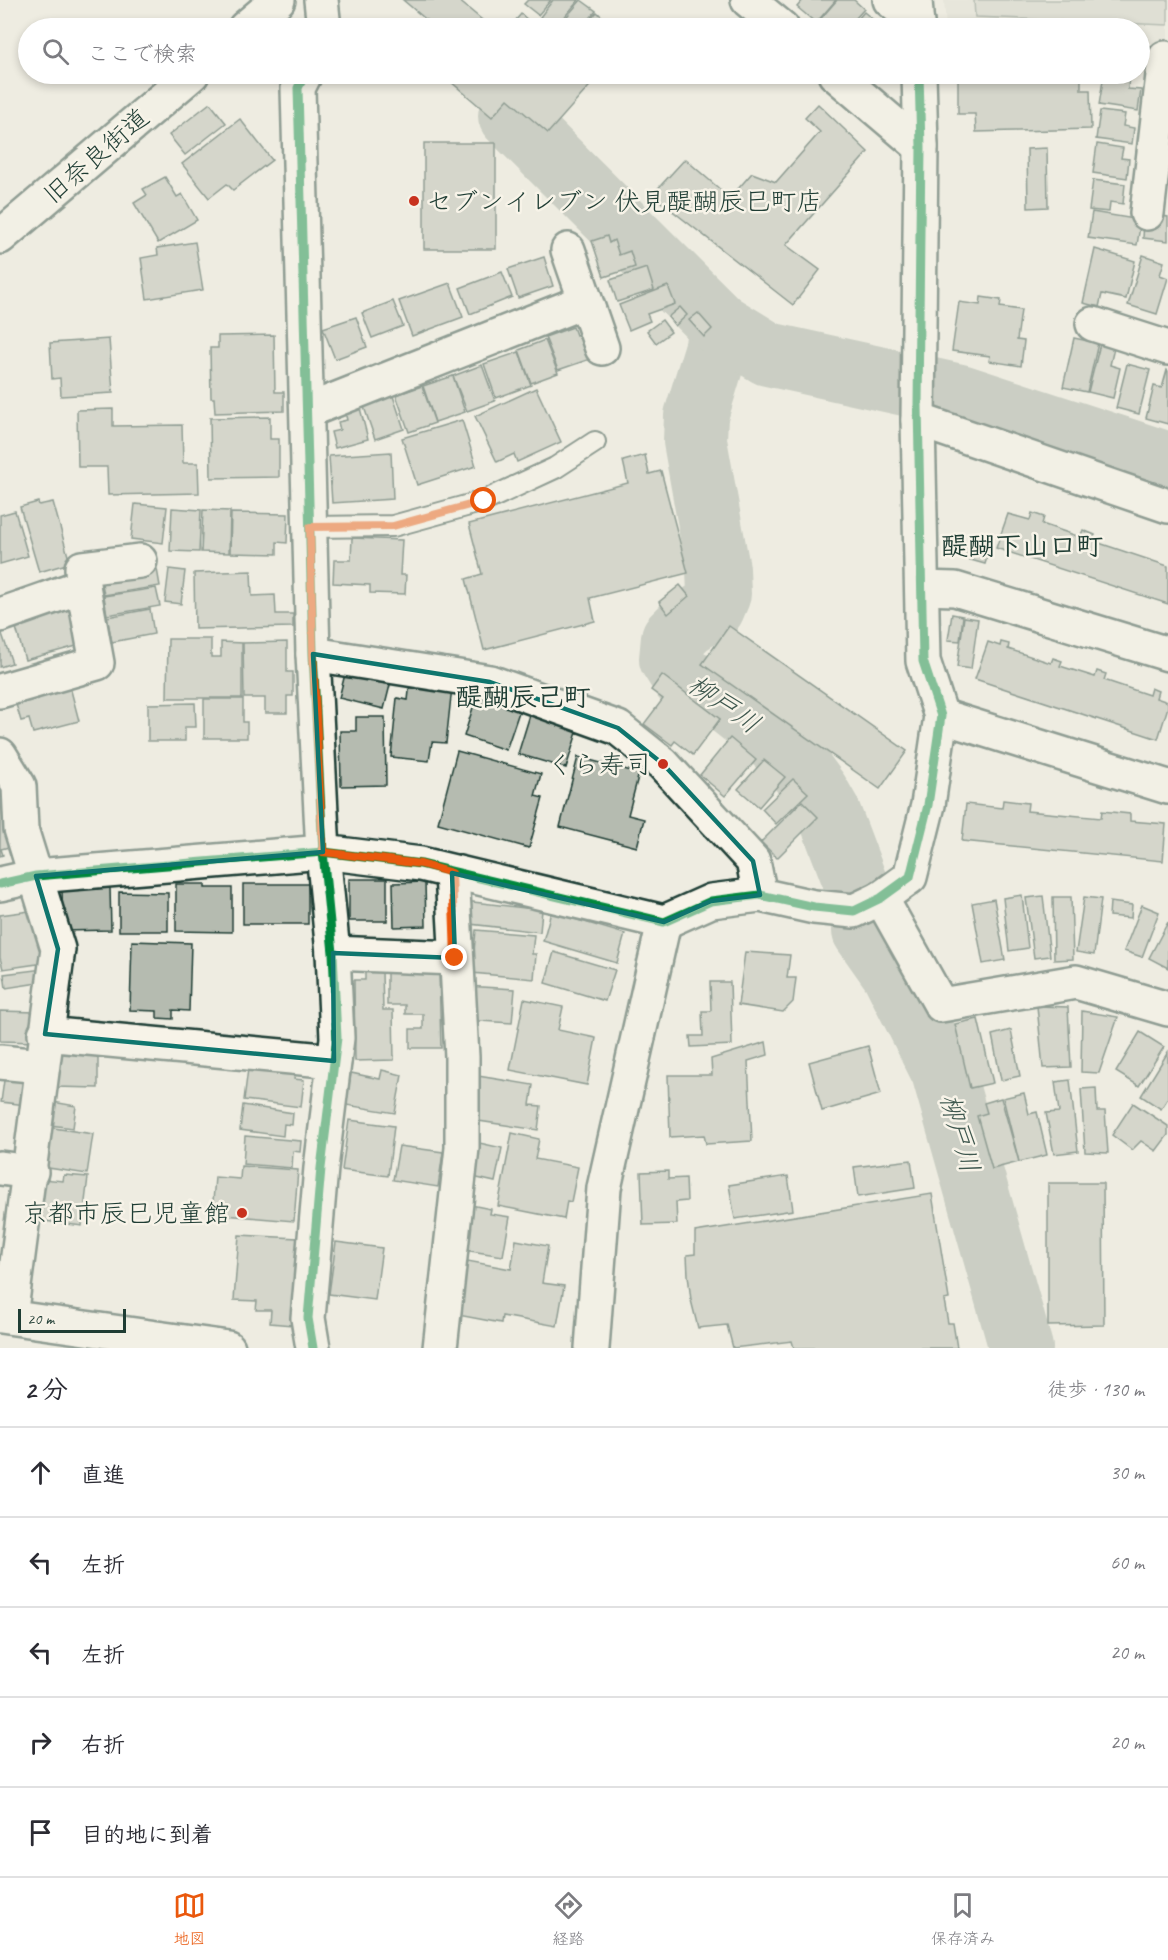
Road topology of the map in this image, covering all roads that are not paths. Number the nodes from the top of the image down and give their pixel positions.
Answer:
1 (278, 0) edge
2 (321, 0) edge
3 (748, 0) edge
4 (890, 0) edge
5 (916, 17) edge
6 (257, 18) edge
7 (323, 18) edge
8 (770, 18) edge
9 (1157, 57) edge
10 (180, 84) edge
11 (300, 84) edge
12 (847, 84) edge
13 (919, 84) edge
14 (921, 147) junction
15 (1147, 213) dead end
16 (0, 237) edge
17 (568, 250) dead end
18 (585, 301) junction
19 (1093, 324) dead end
20 (602, 348) dead end
21 (1168, 348) edge
22 (918, 395) junction
23 (307, 411) junction
24 (596, 442) dead end
25 (1168, 506) edge
26 (310, 527) junction
27 (140, 561) dead end
28 (83, 586) junction
29 (922, 588) junction
30 (0, 615) edge
31 (313, 654) junction
32 (1168, 654) edge
33 (0, 691) edge
34 (940, 716) junction
35 (0, 755) edge
36 (1168, 788) edge
37 (323, 852) junction
38 (452, 873) junction
39 (36, 876) junction
40 (0, 884) edge
41 (760, 895) junction
42 (881, 898) junction
43 (664, 921) junction
44 (333, 953) junction
45 (455, 958) junction
46 (1168, 1009) edge
47 (45, 1034) junction
48 (334, 1061) junction
49 (0, 1062) edge
50 (41, 1066) junction
51 (15, 1170) edge
52 (5, 1317) edge
53 (228, 1348) edge
54 (313, 1348) edge
55 (440, 1348) edge
56 (592, 1348) edge

1 - 6 street
2 - 7 street
3 - 8 street
4 - 5 street
9 - 15 street
10 - 16 street, 旧奈良街道
11 - 23 street
12 - 14 street
13 - 14 street
14 - 22 street
17 - 18 street
18 - 20 street
18 - 23 street
19 - 21 street
22 - 25 street
22 - 29 street
23 - 26 street
24 - 26 lane
26 - 31 street
27 - 28 street
28 - 30 street
28 - 33 street
29 - 32 street
29 - 34 street
31 - 37 street
31 - 41 street
34 - 36 street
34 - 42 street
35 - 39 street
37 - 38 street
37 - 39 street
37 - 44 street
38 - 43 street
38 - 45 street
39 - 40 street
39 - 47 street
41 - 42 street
41 - 43 street
42 - 46 street
43 - 56 street
44 - 45 street
44 - 48 street
45 - 55 street
47 - 48 street
47 - 50 street
48 - 54 street
49 - 50 street
50 - 51 street
51 - 52 street
52 - 53 street

